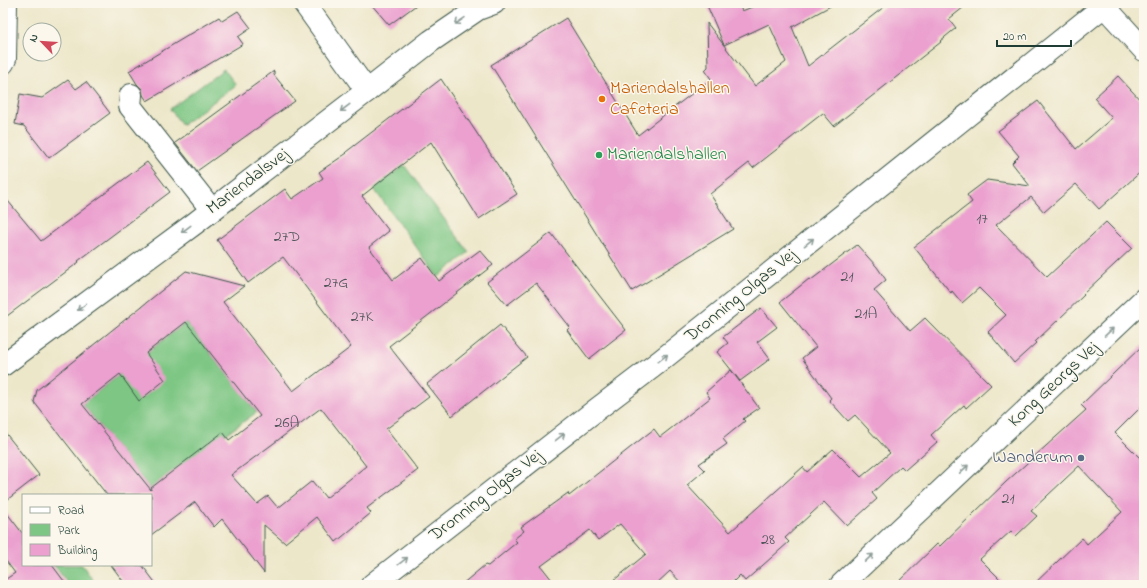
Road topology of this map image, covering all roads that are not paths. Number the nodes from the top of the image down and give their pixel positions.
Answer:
1 (6, 3) edge
2 (304, 3) edge
3 (494, 3) edge
4 (1105, 4) edge
5 (1144, 50) edge
6 (3, 63) edge
7 (367, 92) junction
8 (131, 95) dead end
9 (211, 209) junction
10 (1144, 300) edge
11 (3, 365) edge
12 (372, 585) edge
13 (841, 585) edge

1 - 6 street
2 - 7 street
3 -> 7 street, Mariendalsvej
4 - 5 street
12 -> 4 street, Dronning Olgas Vej
7 -> 9 street, Mariendalsvej
8 - 9 street
9 -> 11 street, Mariendalsvej
13 -> 10 street, Kong Georgs Vej

